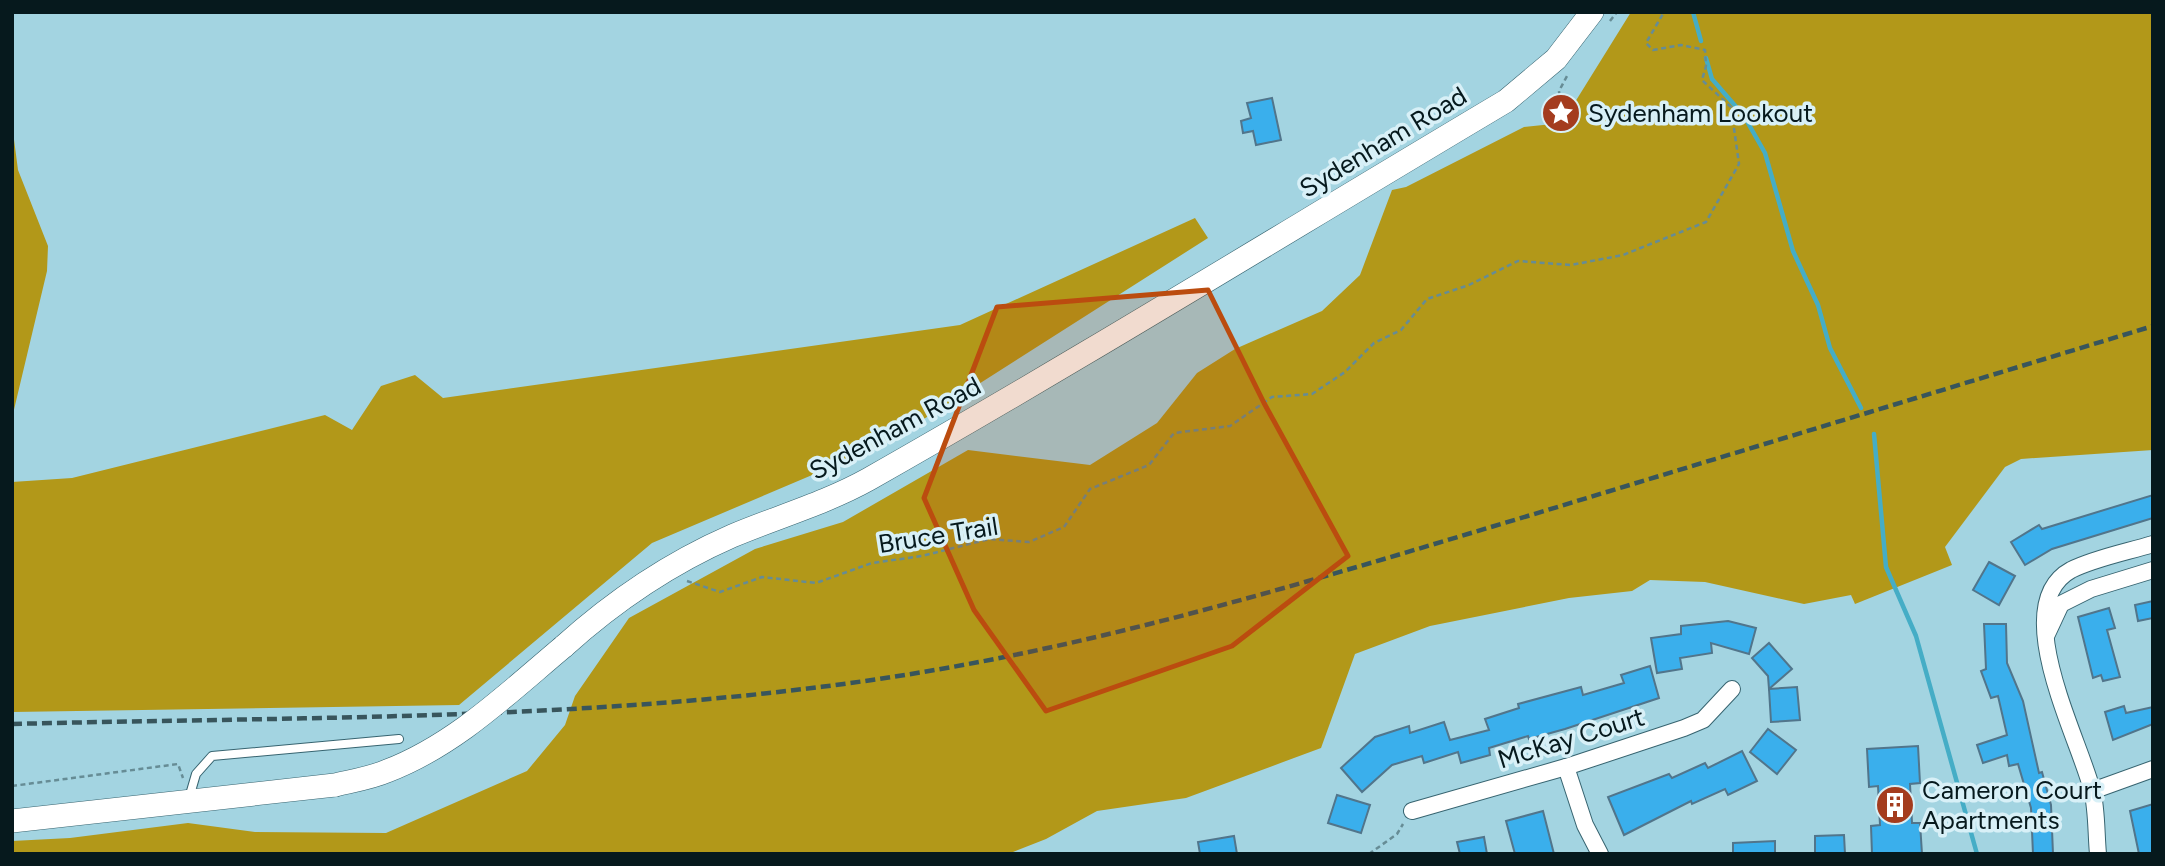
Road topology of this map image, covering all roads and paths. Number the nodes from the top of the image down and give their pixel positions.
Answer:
1 (1617, 12) edge
2 (1664, 12) edge
3 (1599, 19) edge
4 (1572, 69) dead end
5 (1561, 113) dead end
6 (2153, 544) edge
7 (2153, 570) edge
8 (676, 577) dead end
9 (2045, 643) junction
10 (1731, 689) dead end
11 (399, 739) dead end
12 (1566, 767) junction
13 (2153, 769) edge
14 (12, 786) edge
15 (2092, 791) junction
16 (188, 801) junction
17 (1412, 811) joint
18 (12, 821) edge
19 (1369, 854) edge
20 (1600, 854) edge
21 (2098, 854) edge

1 - 3 path
2 - 8 path, Bruce Trail
3 - 16 main road, Sydenham Road, bridge
4 - 5 path
6 - 9 street
7 - 9 street
9 - 15 street
10 - 12 street, McKay Court
11 - 16 lane
12 - 17 street, McKay Court
12 - 20 street
13 - 15 street
14 - 16 path
15 - 21 street
16 - 18 main road, Sydenham Road
17 - 19 path

